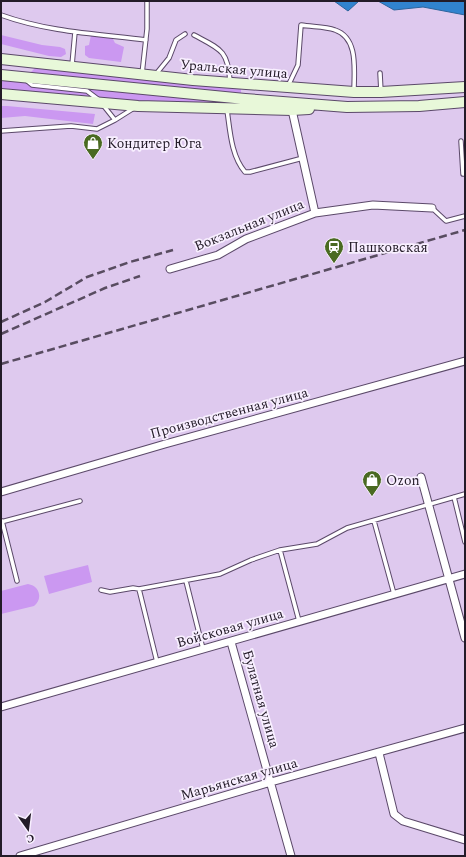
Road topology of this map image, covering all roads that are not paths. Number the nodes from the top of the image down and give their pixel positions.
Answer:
1 (147, 1) edge
2 (1, 15) edge
3 (75, 32) junction
4 (186, 34) dead end
5 (194, 35) dead end
6 (146, 40) junction
7 (1, 54) edge
8 (1, 59) edge
9 (27, 62) junction
10 (72, 68) junction
11 (380, 73) dead end
12 (1, 75) edge
13 (142, 75) junction
14 (154, 76) junction
15 (22, 77) junction
16 (230, 82) junction
17 (288, 87) junction
18 (465, 87) edge
19 (354, 92) junction
20 (381, 92) junction
21 (1, 94) edge
22 (465, 102) edge
23 (102, 104) junction
24 (138, 106) junction
25 (347, 107) junction
26 (227, 109) junction
27 (292, 110) junction
28 (115, 120) junction
29 (1, 131) edge
30 (461, 141) dead end
31 (303, 158) junction
32 (465, 174) edge
33 (432, 208) joint
34 (315, 212) junction
35 (465, 216) edge
36 (170, 269) dead end
37 (465, 361) edge
38 (421, 476) dead end
39 (1, 492) edge
40 (465, 494) edge
41 (454, 496) junction
42 (80, 501) dead end
43 (429, 505) junction
44 (2, 521) edge
45 (374, 521) junction
46 (465, 542) edge
47 (280, 550) junction
48 (465, 574) edge
49 (448, 578) junction
50 (17, 581) dead end
51 (186, 581) junction
52 (139, 589) junction
53 (101, 590) dead end
54 (394, 594) junction
55 (300, 622) junction
56 (465, 638) edge
57 (231, 642) junction
58 (203, 649) junction
59 (157, 662) junction
60 (1, 707) edge
61 (465, 728) edge
62 (379, 753) junction
63 (272, 782) junction
64 (465, 840) edge
65 (20, 856) edge
66 (291, 856) edge

1 - 6 lane
2 - 3 lane
3 - 6 lane
3 - 10 lane
4 - 14 lane
5 - 16 lane
6 - 13 lane
7 - 9 main road
8 - 9 main road, Уральская улица
9 - 10 main road, Уральская улица
9 - 15 main road
10 - 13 main road, Уральская улица
11 - 20 lane
12 - 15 main road, Уральская улица
13 - 14 main road, Уральская улица
14 - 16 main road, Уральская улица
15 - 23 lane
15 - 25 main road, Уральская улица
16 - 17 main road, Уральская улица
17 - 19 main road, Уральская улица
17 - 19 lane
18 - 20 main road, Уральская улица
19 - 20 main road, Уральская улица
21 - 23 main road
22 - 25 main road, Уральская улица
23 - 24 main road
23 - 28 lane
24 - 26 main road
24 - 28 lane
25 - 27 main road
26 - 27 main road
26 - 31 lane
27 - 31 street, Вокзальная улица
28 - 29 lane
30 - 32 lane
31 - 34 street, Вокзальная улица
33 - 34 street, Вокзальная улица
33 - 35 lane
34 - 36 street, Вокзальная улица
37 - 39 street, Производственная улица
38 - 43 street
40 - 41 lane
41 - 43 lane
41 - 46 lane
42 - 44 lane
43 - 45 lane
43 - 49 street
44 - 50 lane
45 - 47 lane
45 - 54 lane
47 - 51 lane
47 - 55 lane
48 - 49 street, Войсковая улица
49 - 54 street, Войсковая улица
49 - 56 street
51 - 52 lane
51 - 58 lane
52 - 53 lane
52 - 59 lane
54 - 55 street, Войсковая улица
55 - 57 street, Войсковая улица
57 - 58 street, Войсковая улица
57 - 63 street, Булатная улица
58 - 59 street, Войсковая улица
59 - 60 street, Войсковая улица
61 - 62 street, Марьянская улица
62 - 63 street, Марьянская улица
62 - 64 street
63 - 65 street, Марьянская улица
63 - 66 street, Булатная улица

